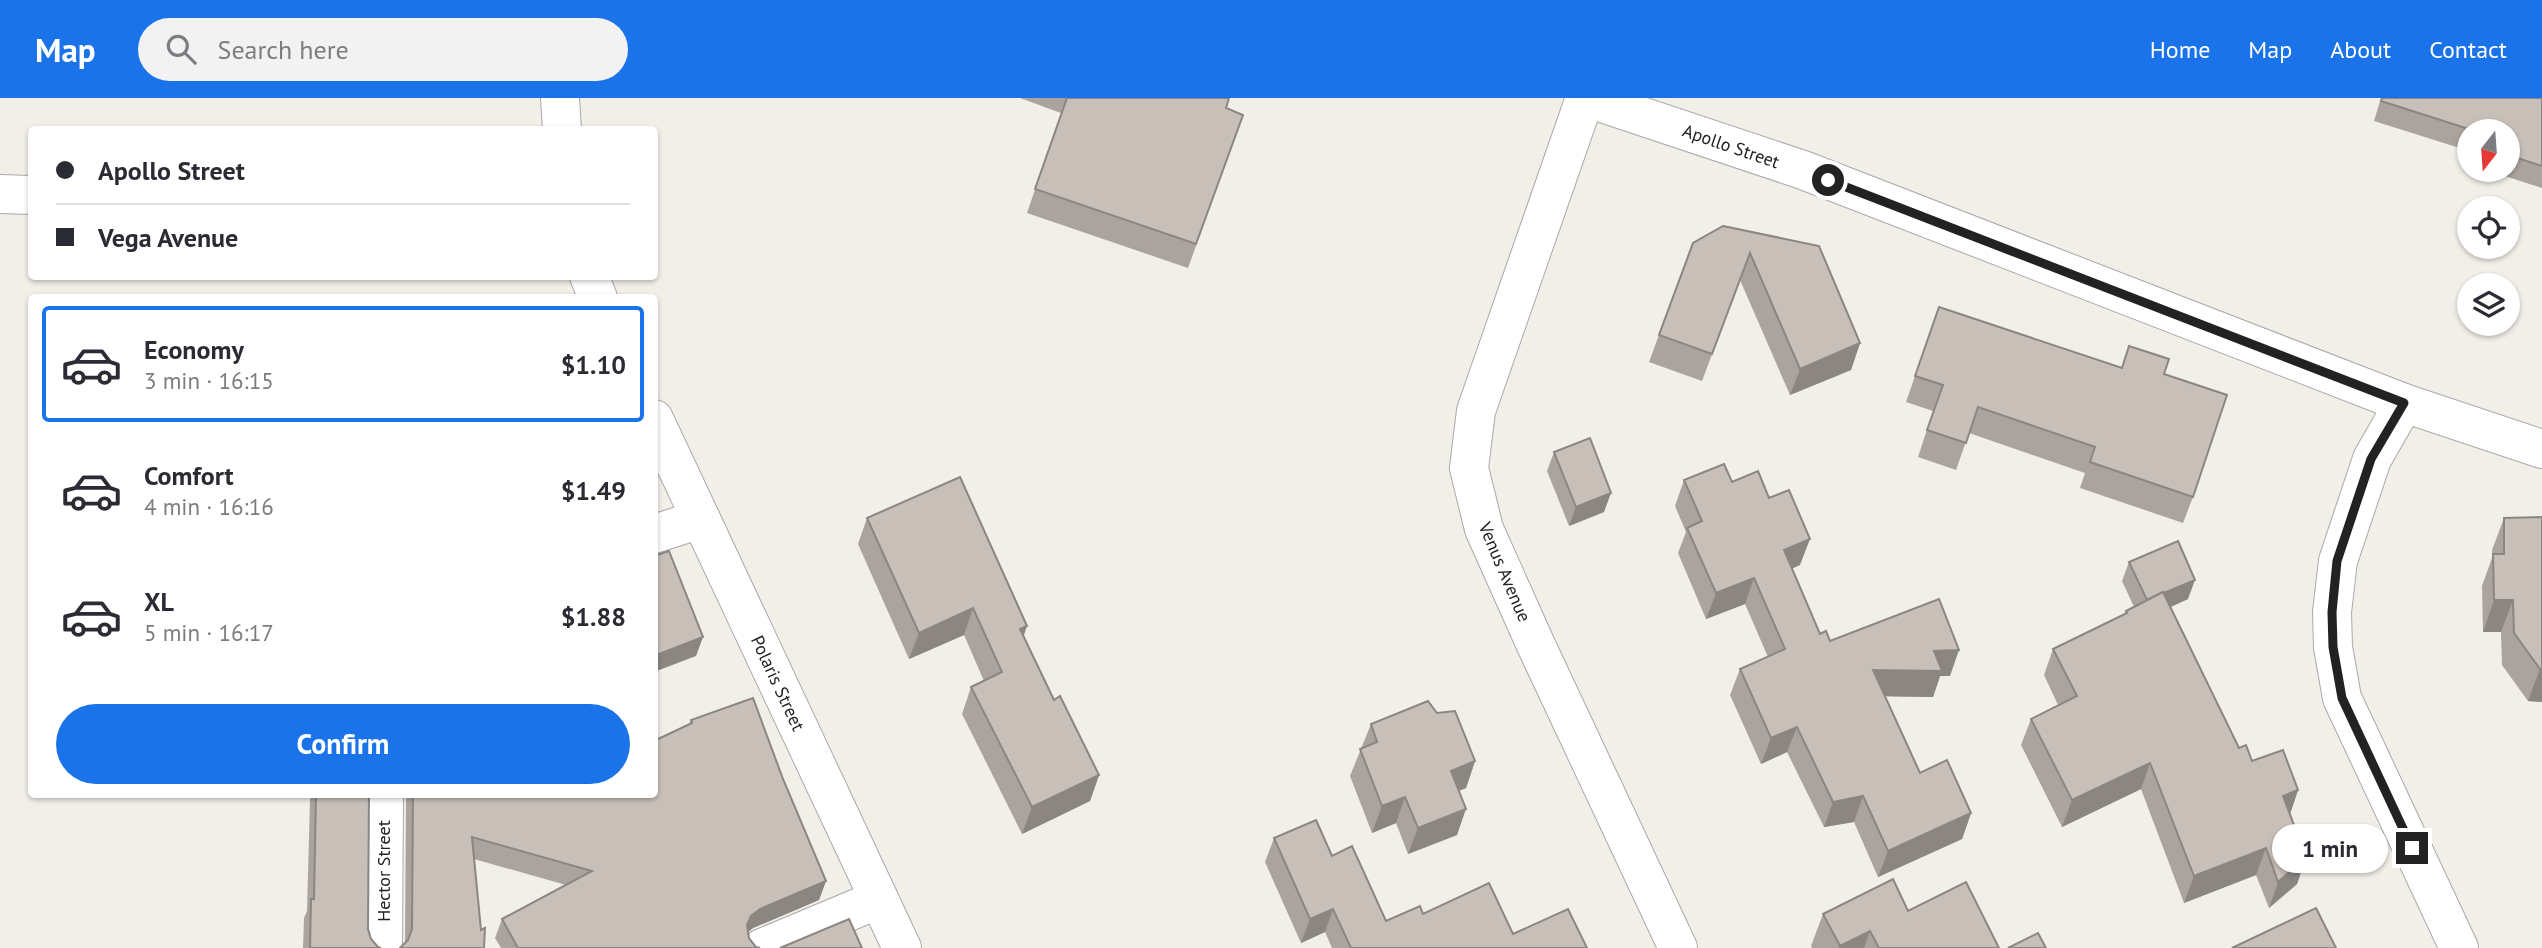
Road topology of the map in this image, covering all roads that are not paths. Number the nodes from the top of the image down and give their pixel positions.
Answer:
1 (560, 98) edge
2 (1586, 98) edge
3 (562, 126) edge
4 (0, 194) edge
5 (28, 195) edge
6 (2404, 403) junction
7 (658, 428) edge
8 (2542, 449) edge
9 (701, 519) junction
10 (658, 533) edge
11 (384, 798) edge
12 (879, 899) junction
13 (383, 948) edge
14 (762, 948) edge
15 (902, 948) edge
16 (1678, 948) edge
17 (2459, 948) edge

1 - 3 street
2 - 6 street, Apollo Street
2 - 16 street, Venus Avenue
4 - 5 street
6 - 8 street, Apollo Street
6 - 17 street
7 - 9 street, Polaris Street
9 - 10 street
9 - 12 street, Polaris Street
11 - 13 street, Hector Street
12 - 14 street
12 - 15 street, Polaris Street

